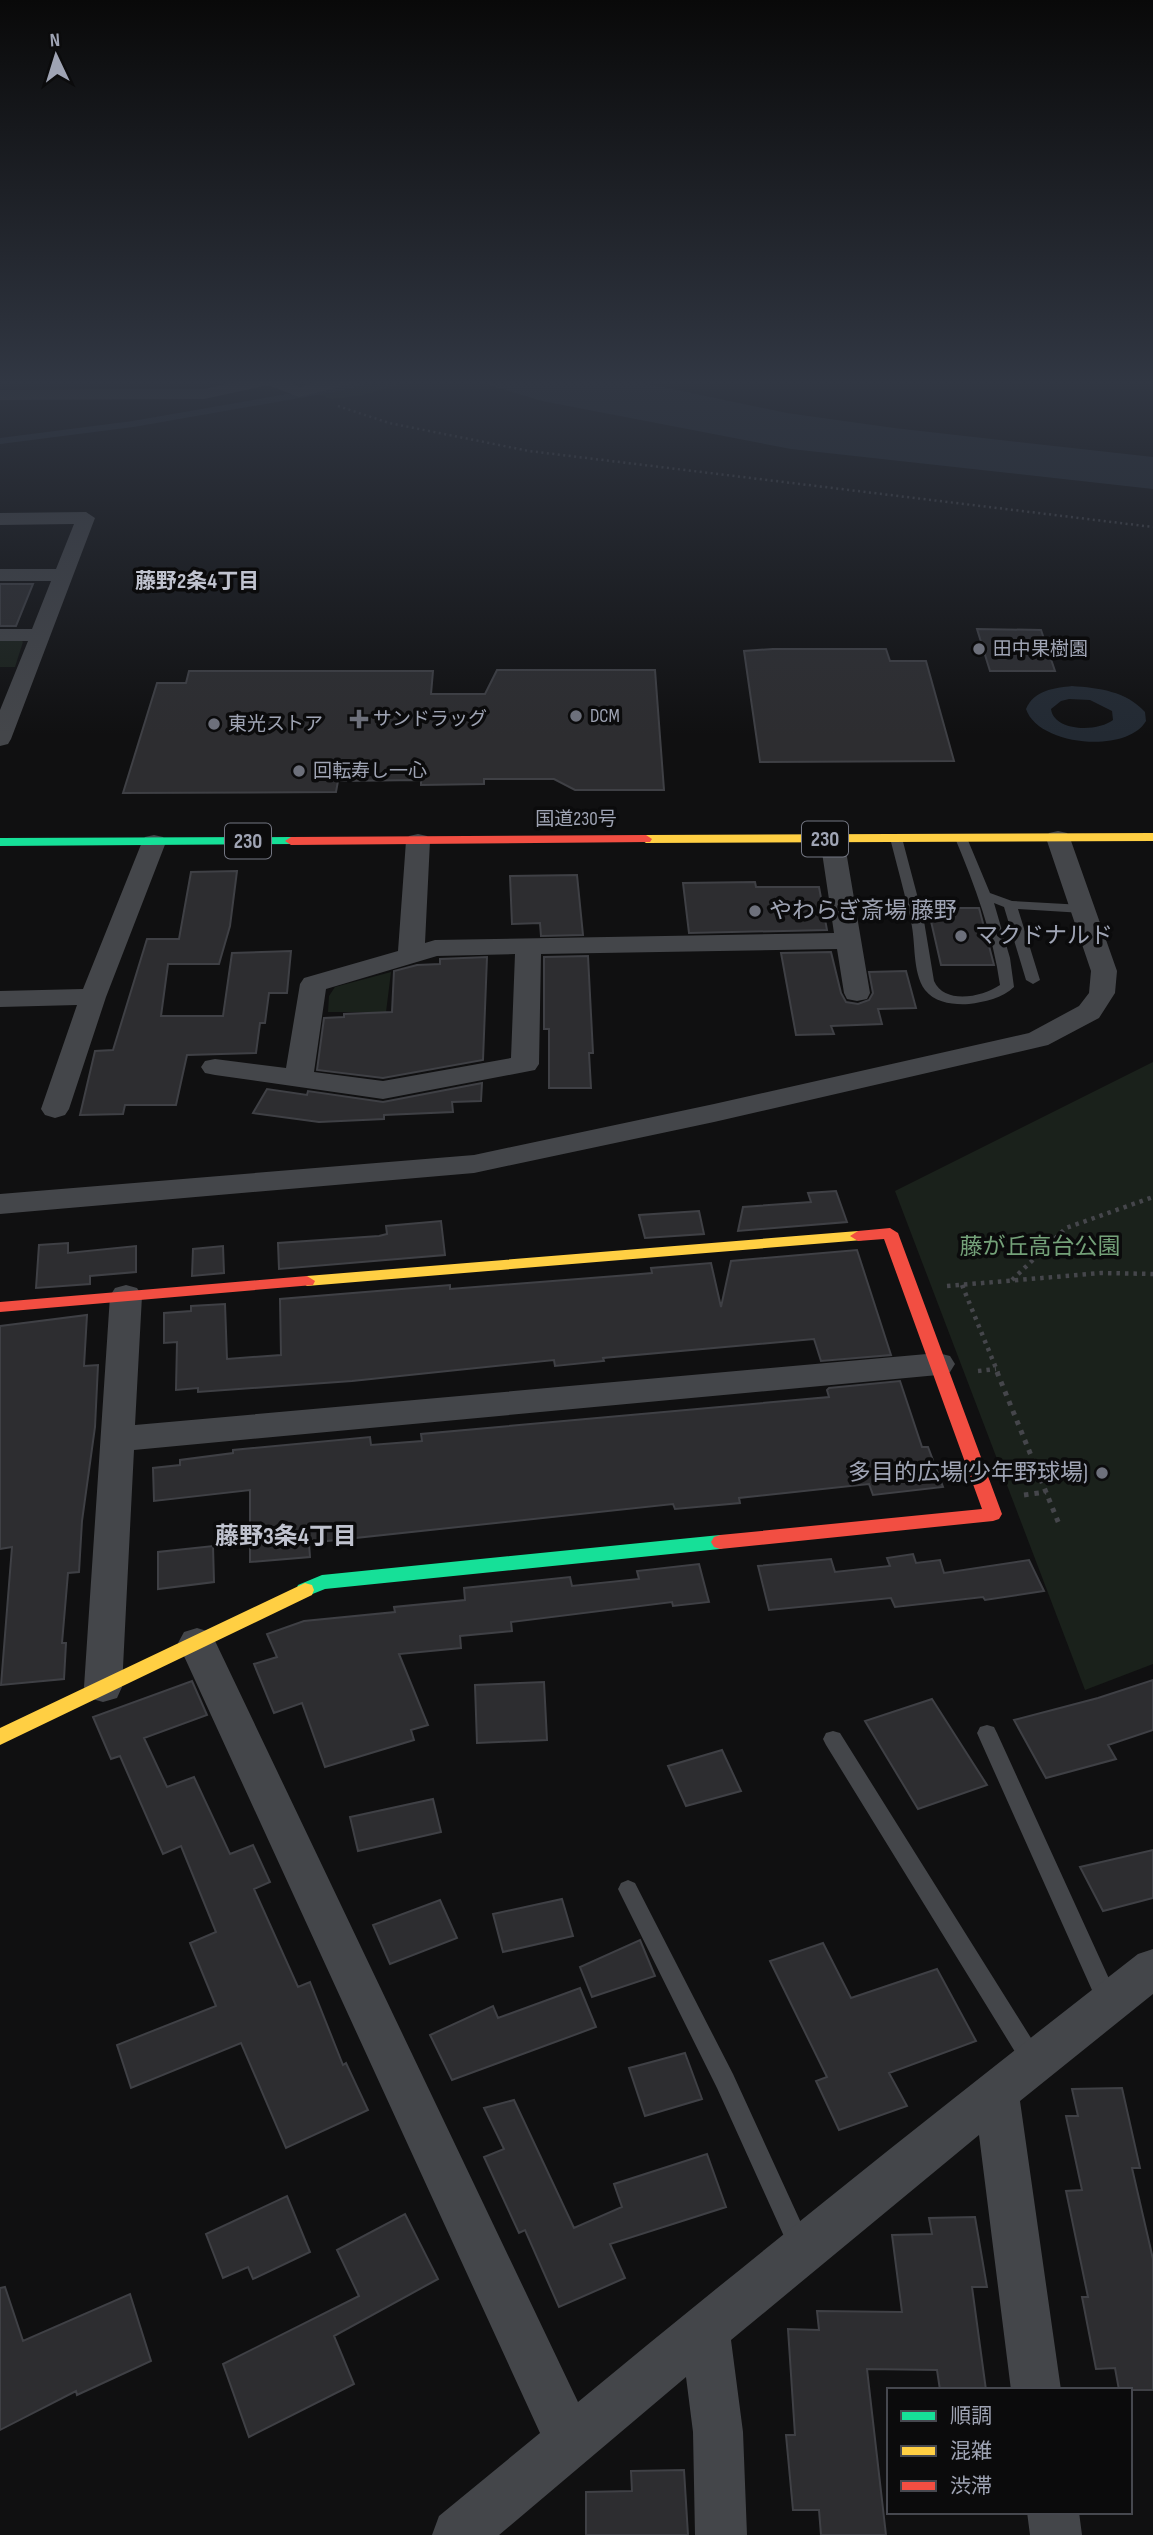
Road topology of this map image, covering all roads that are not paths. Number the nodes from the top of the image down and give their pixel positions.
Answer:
1 (0, 519) edge
2 (0, 575) edge
3 (64, 575) junction
4 (0, 635) edge
5 (41, 635) junction
6 (0, 739) edge
7 (1153, 837) edge
8 (896, 838) junction
9 (961, 838) junction
10 (1058, 838) junction
11 (832, 839) junction
12 (418, 841) junction
13 (0, 842) edge
14 (154, 842) junction
15 (985, 895) junction
16 (1010, 905) junction
17 (1083, 909) junction
18 (847, 941) junction
19 (528, 946) junction
20 (411, 956) junction
21 (1033, 980) dead end
22 (857, 993) dead end
23 (93, 997) junction
24 (0, 999) edge
25 (215, 1067) dead end
26 (299, 1079) junction
27 (55, 1109) dead end
28 (0, 1204) edge
29 (126, 1296) junction
30 (0, 1307) edge
31 (938, 1364) junction
32 (119, 1439) junction
33 (197, 1643) junction
34 (103, 1687) junction
35 (987, 1733) dead end
36 (0, 1737) edge
37 (834, 1739) dead end
38 (628, 1889) dead end
39 (1153, 1968) edge
40 (1109, 2003) junction
41 (1034, 2062) junction
42 (996, 2091) junction
43 (801, 2249) junction
44 (705, 2327) junction
45 (1036, 2388) edge
46 (570, 2441) junction
47 (1053, 2514) edge
48 (458, 2535) edge
49 (721, 2535) edge
50 (1056, 2535) edge

1 - 3 street
2 - 3 street
3 - 5 street
4 - 5 street
5 - 6 street
7 - 10 main road, 国道230号 / 230
8 - 9 main road, 国道230号 / 230
8 - 11 main road, 国道230号 / 230
8 - 15 lane
9 - 10 main road, 国道230号 / 230
9 - 15 lane
10 - 17 street
11 - 12 main road, 国道230号 / 230
11 - 18 street
12 - 14 main road, 国道230号 / 230
12 - 20 street
13 - 14 main road, 国道230号 / 230
14 - 23 street
15 - 16 lane
16 - 17 lane
16 - 21 lane
17 - 28 street
18 - 19 street
18 - 22 street
19 - 20 street
19 - 26 street
20 - 26 street
23 - 24 street
23 - 27 street
25 - 26 street
29 - 30 main road
29 - 31 main road
29 - 32 street
31 - 32 street
31 - 33 main road
32 - 34 street
33 - 34 main road
33 - 46 street
34 - 36 main road
35 - 40 lane
37 - 41 lane
38 - 43 lane
39 - 40 street
40 - 41 street
41 - 42 street
42 - 43 street
42 - 45 street
43 - 44 street
44 - 46 street
44 - 49 street
46 - 48 street
47 - 50 street

